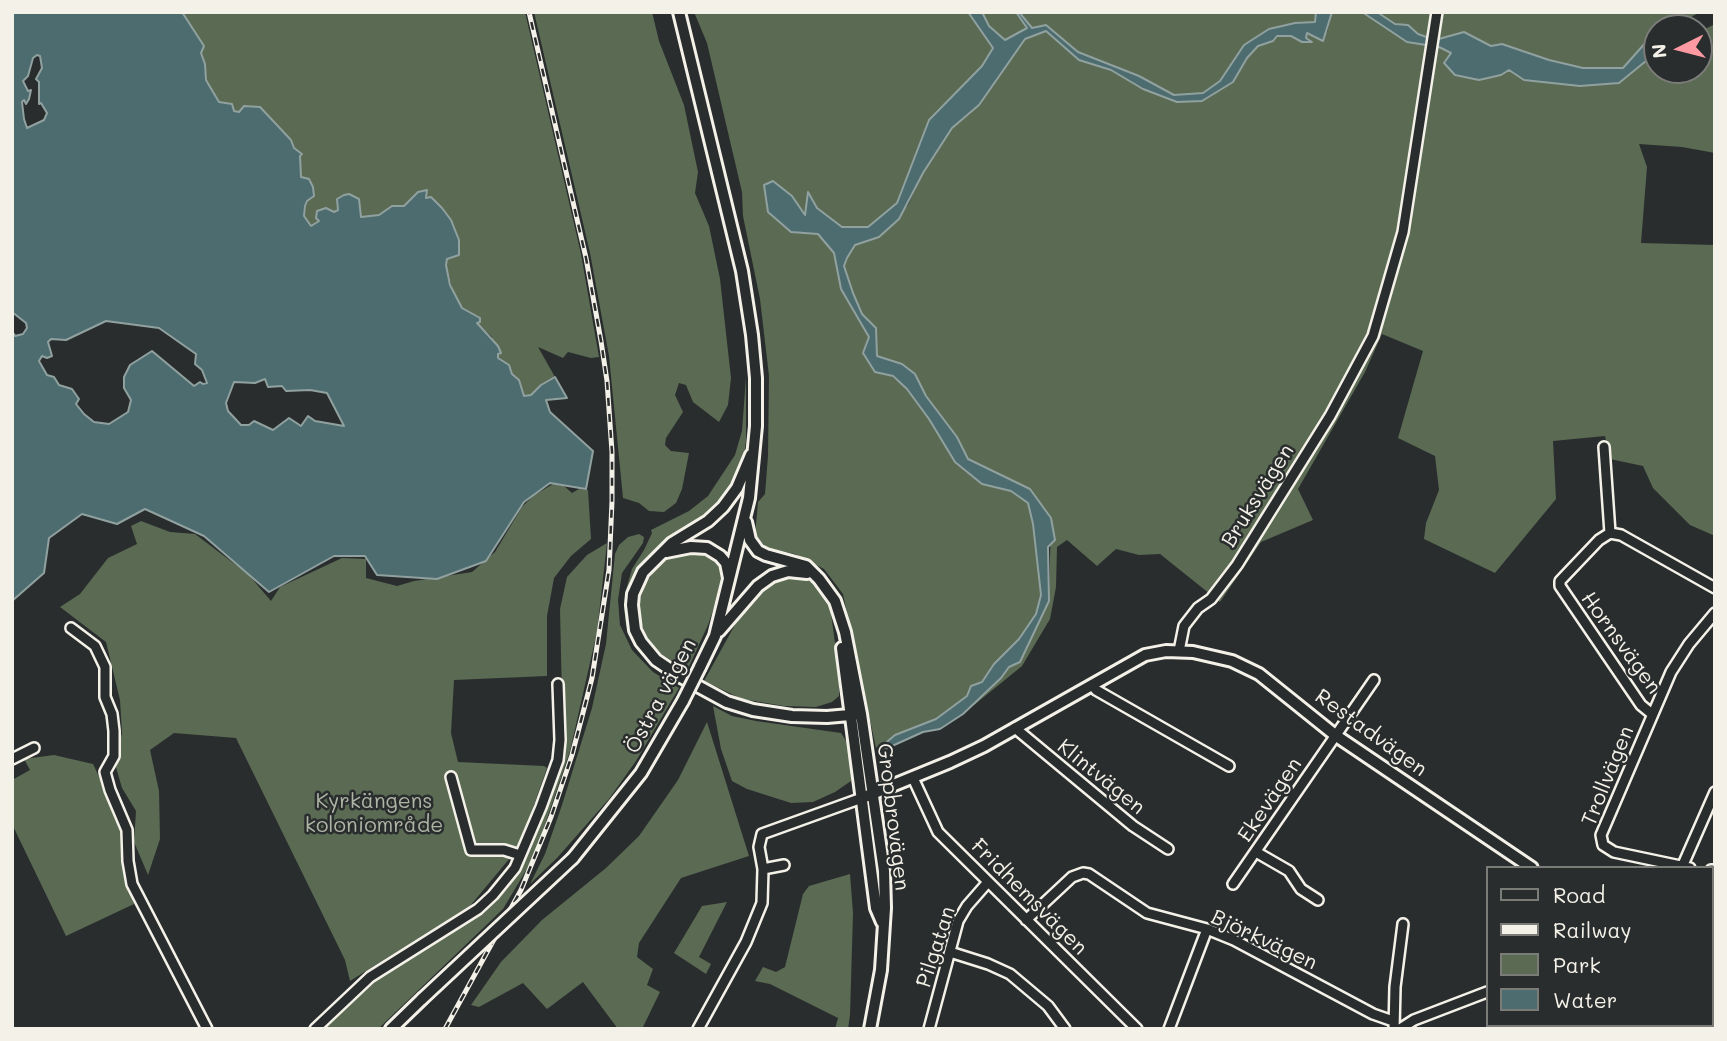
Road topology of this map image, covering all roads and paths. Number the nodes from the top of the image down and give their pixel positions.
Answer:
1 (680, 12) edge
2 (1437, 12) edge
3 (755, 446) junction
4 (1604, 447) dead end
5 (745, 519) junction
6 (1610, 533) junction
7 (663, 552) junction
8 (815, 575) junction
9 (730, 582) junction
10 (1715, 588) edge
11 (1715, 613) edge
12 (71, 628) dead end
13 (715, 636) junction
14 (1179, 651) junction
15 (1374, 680) dead end
16 (558, 684) dead end
17 (1092, 685) junction
18 (1653, 714) junction
19 (855, 715) junction
20 (1015, 728) junction
21 (1335, 735) junction
22 (34, 748) dead end
23 (12, 759) edge
24 (1229, 765) dead end
25 (913, 778) junction
26 (452, 780) dead end
27 (1715, 792) edge
28 (867, 797) junction
29 (1168, 849) dead end
30 (1256, 852) junction
31 (520, 856) junction
32 (784, 864) dead end
33 (1529, 866) edge
34 (1681, 866) edge
35 (1686, 866) edge
36 (763, 869) junction
37 (988, 882) junction
38 (1233, 884) dead end
39 (1318, 900) dead end
40 (1026, 920) junction
41 (1404, 924) dead end
42 (1207, 929) junction
43 (950, 952) junction
44 (1486, 992) edge
45 (1394, 1025) edge
46 (207, 1029) edge
47 (315, 1029) edge
48 (391, 1029) edge
49 (698, 1029) edge
50 (870, 1029) edge
51 (929, 1029) edge
52 (1065, 1029) edge
53 (1138, 1029) edge
54 (1169, 1029) edge
55 (1400, 1029) edge

1 - 3 street, Östra vägen
2 - 14 street, Bruksvägen
3 - 5 street, Östra vägen
3 - 7 street
4 - 6 street
5 - 8 street
5 - 9 street, Östra vägen
6 - 10 street
6 - 18 street, Hornsvägen
7 - 9 street
7 - 19 street
8 - 13 street
8 - 19 street, Gropbrovägen
9 - 13 street, Östra vägen
11 - 18 street, Trollvägen
12 - 46 street
13 - 48 street, Östra vägen, bridge
14 - 17 street
14 - 21 street, Restadvägen
15 - 21 street, Ekevägen
16 - 31 street
17 - 20 street
17 - 24 street
18 - 34 street, Trollvägen
19 - 28 street, Gropbrovägen
20 - 25 street
20 - 29 street, Klintvägen
21 - 30 street, Ekevägen
21 - 33 street, Restadvägen
22 - 23 street
25 - 28 street
25 - 37 street, Fridhemsvägen
26 - 31 street
27 - 35 street
28 - 36 street
28 - 50 street, Gropbrovägen
30 - 38 street, Ekevägen
30 - 39 street
31 - 47 street
32 - 36 street
36 - 49 street
37 - 40 street, Fridhemsvägen
37 - 43 street, Pilgatan
40 - 42 street, Björkvägen
40 - 53 street, Fridhemsvägen
41 - 45 street
42 - 45 street, Björkvägen
42 - 54 street
43 - 51 street, Pilgatan
43 - 52 street
44 - 55 street

